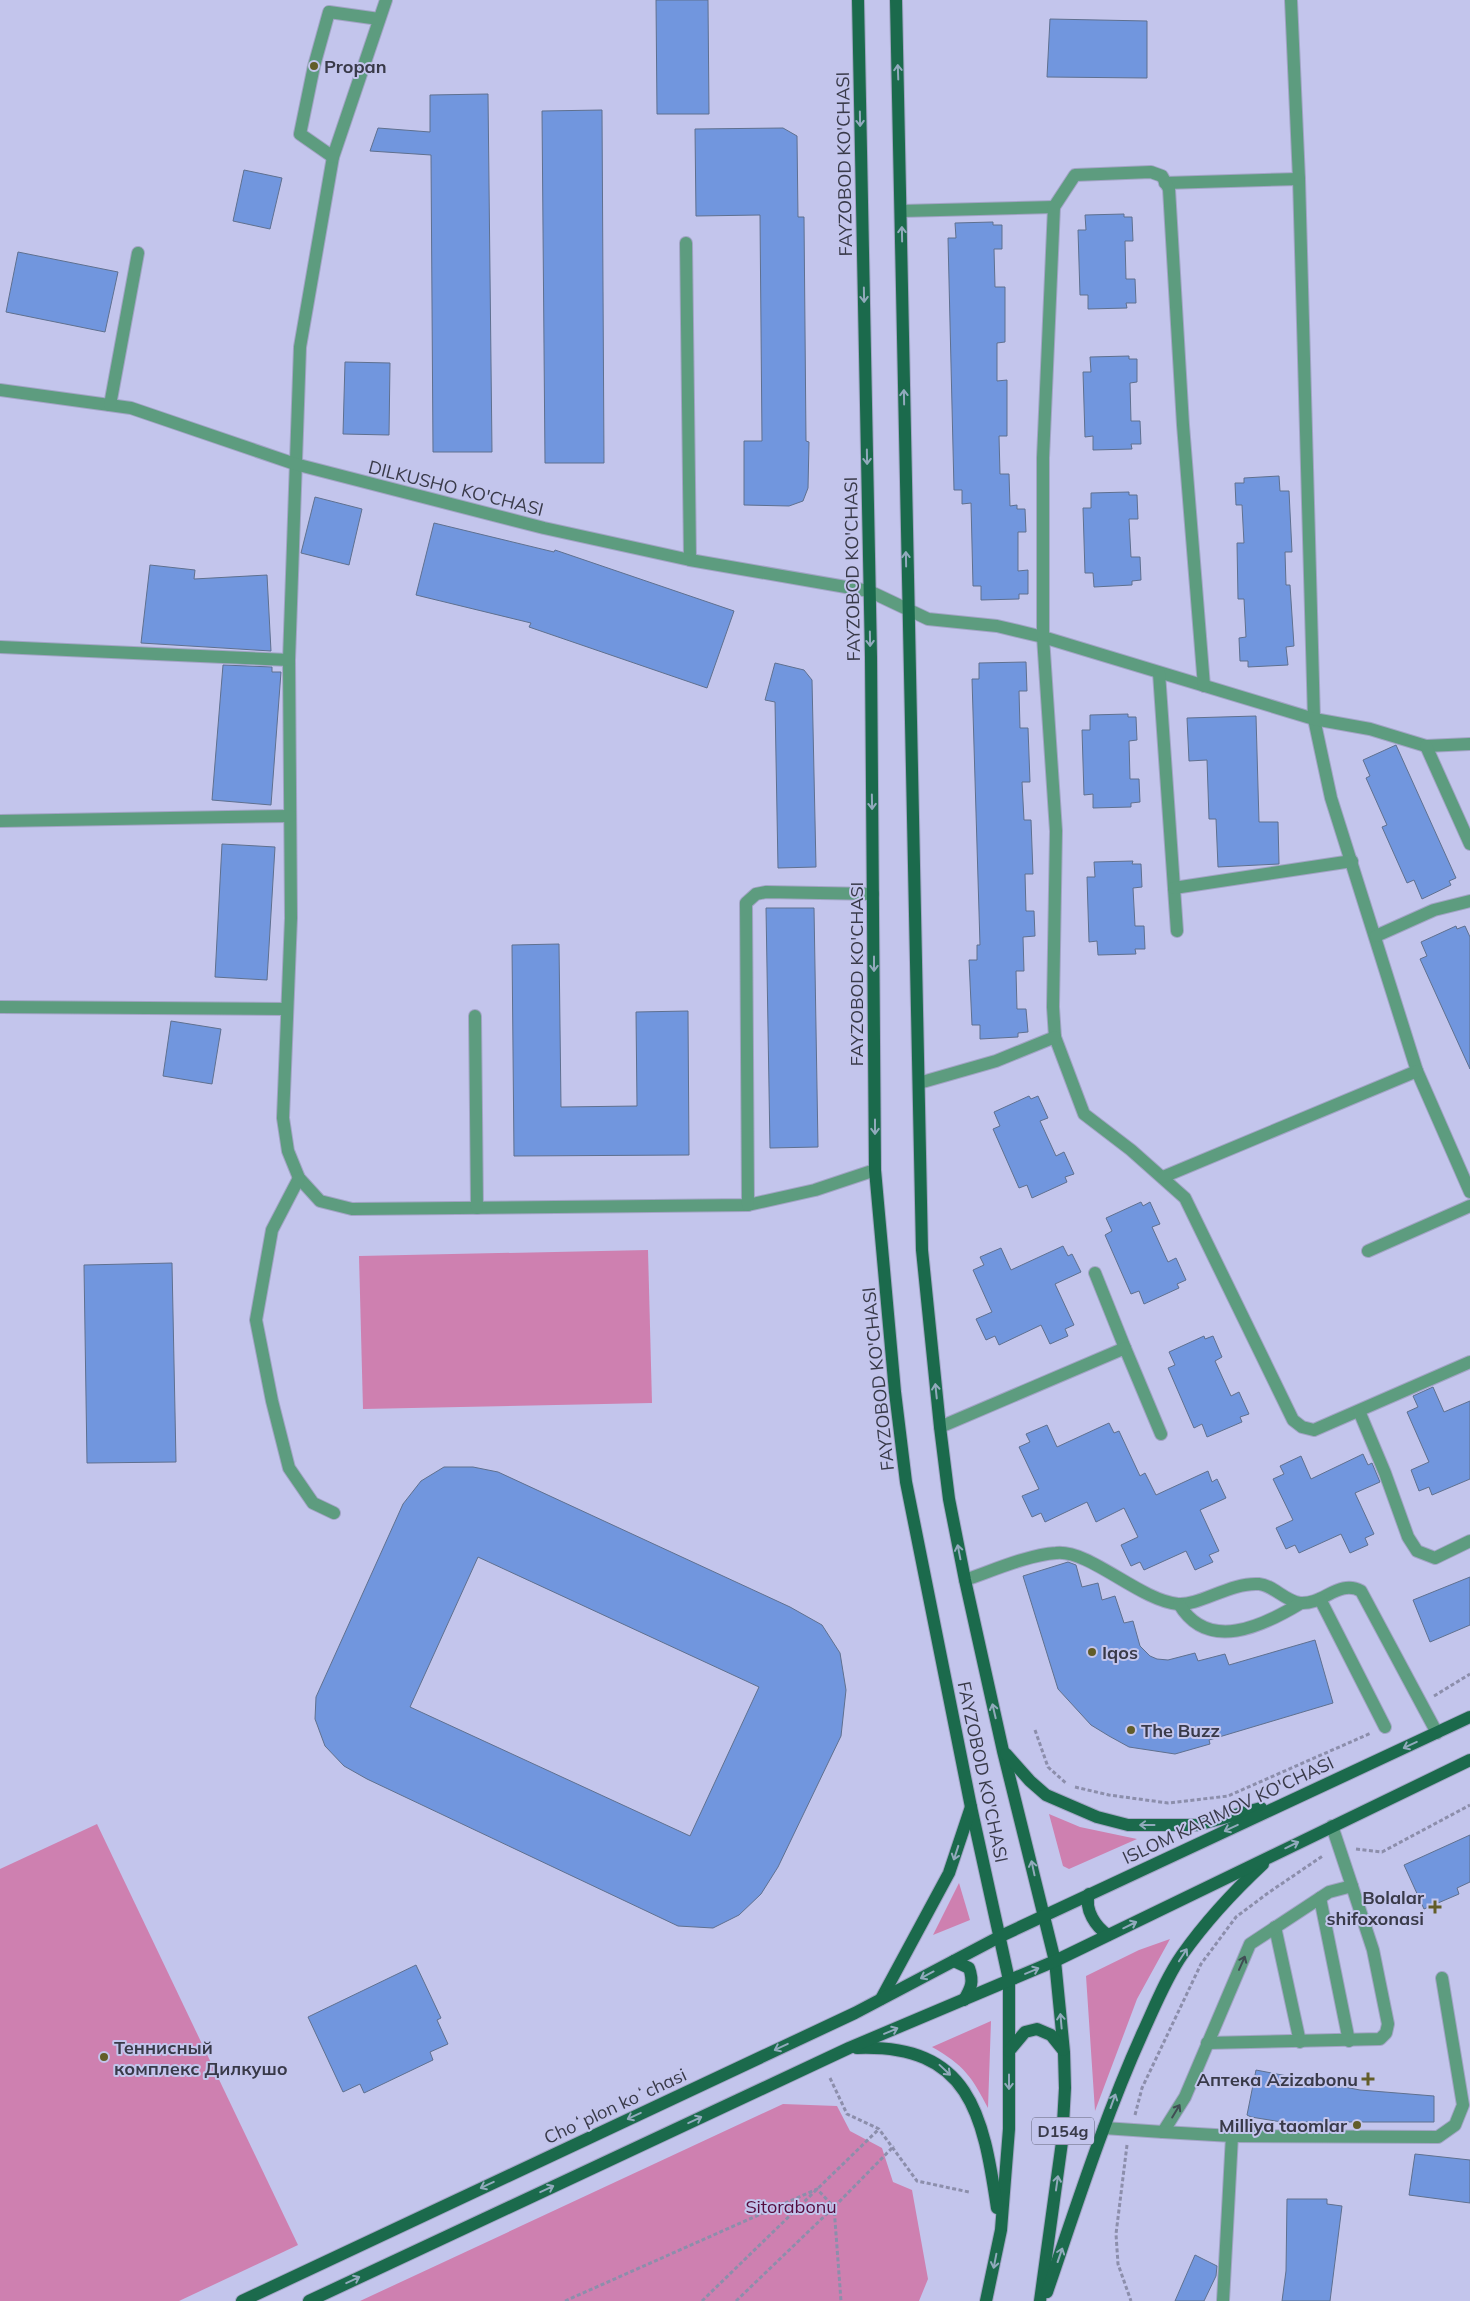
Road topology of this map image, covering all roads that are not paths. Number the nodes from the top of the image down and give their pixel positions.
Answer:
1 (386, 0) edge
2 (858, 0) edge
3 (896, 0) edge
4 (1291, 0) edge
5 (379, 19) junction
6 (333, 157) junction
7 (1299, 179) junction
8 (1165, 182) junction
9 (1054, 207) junction
10 (901, 211) junction
11 (686, 243) dead end
12 (138, 253) dead end
13 (0, 390) edge
14 (110, 405) junction
15 (295, 464) junction
16 (690, 560) junction
17 (869, 591) junction
18 (907, 608) junction
19 (1043, 637) junction
20 (0, 647) edge
21 (289, 660) junction
22 (1159, 673) junction
23 (1204, 686) junction
24 (1314, 719) junction
25 (1470, 744) edge
26 (1426, 746) junction
27 (290, 816) junction
28 (0, 821) edge
29 (1470, 844) edge
30 (1352, 861) junction
31 (1174, 888) junction
32 (873, 894) junction
33 (1469, 902) edge
34 (1177, 931) dead end
35 (1376, 936) junction
36 (0, 1007) edge
37 (287, 1009) junction
38 (475, 1016) dead end
39 (1055, 1037) junction
40 (1417, 1071) junction
41 (919, 1083) junction
42 (875, 1170) junction
43 (1163, 1176) junction
44 (299, 1178) junction
45 (1470, 1192) edge
46 (748, 1205) junction
47 (1470, 1206) edge
48 (477, 1208) junction
49 (1368, 1252) dead end
50 (1095, 1272) dead end
51 (1125, 1348) junction
52 (1470, 1362) edge
53 (1359, 1411) junction
54 (940, 1427) junction
55 (1162, 1434) dead end
56 (334, 1513) dead end
57 (1470, 1541) edge
58 (965, 1580) junction
59 (1320, 1599) junction
60 (1301, 1603) junction
61 (1179, 1604) junction
62 (1470, 1717) edge
63 (1385, 1727) road end
64 (1437, 1732) junction
65 (1003, 1751) junction
66 (1470, 1760) edge
67 (1297, 1798) junction
68 (971, 1807) junction
69 (1332, 1826) junction
70 (1272, 1855) junction
71 (1352, 1886) junction
72 (1089, 1894) junction
73 (1320, 1898) junction
74 (1043, 1916) junction
75 (1276, 1927) junction
76 (1108, 1935) junction
77 (1001, 1936) junction
78 (954, 1961) junction
79 (1055, 1961) junction
80 (1442, 1978) dead end
81 (1009, 1980) junction
82 (880, 1999) junction
83 (964, 2000) junction
84 (1349, 2041) junction
85 (1300, 2042) junction
86 (1207, 2043) junction
87 (849, 2048) junction
88 (1010, 2051) junction
89 (1064, 2052) junction
90 (1104, 2128) junction
91 (1163, 2132) junction
92 (1232, 2136) junction
93 (1001, 2230) junction
94 (242, 2301) edge
95 (309, 2301) edge
96 (986, 2301) edge
97 (1042, 2301) edge
98 (1223, 2301) edge

1 - 5 street
2 -> 17 main road, FAYZOBOD KO'CHASI
10 -> 3 main road
4 - 7 street
5 - 6 street
5 - 6 street
6 - 15 street
7 - 8 street
7 - 24 street
8 - 9 street
8 - 23 street
9 - 10 street
9 - 19 street
18 -> 10 main road
11 - 16 street
12 - 14 street
13 - 14 street, DILKUSHO KO'CHASI
14 - 15 street, DILKUSHO KO'CHASI
15 - 16 street, DILKUSHO KO'CHASI
15 - 21 street
16 - 17 street, DILKUSHO KO'CHASI
17 - 18 street, DILKUSHO KO'CHASI
17 -> 32 main road, FAYZOBOD KO'CHASI
18 - 19 street, DILKUSHO KO'CHASI
18 - 41 main road, FAYZOBOD KO'CHASI
19 - 22 street, DILKUSHO KO'CHASI
19 - 39 street
20 - 21 street
21 - 27 street
22 - 23 street, DILKUSHO KO'CHASI
22 - 31 street
23 - 24 street, DILKUSHO KO'CHASI
24 - 26 street, DILKUSHO KO'CHASI
24 - 30 street
25 - 26 street, DILKUSHO KO'CHASI
26 - 29 street
27 - 28 street
27 - 37 street
30 - 31 street
30 - 35 street
31 - 34 street
32 -> 42 main road, FAYZOBOD KO'CHASI
32 - 46 street
33 - 35 street
35 - 40 street
36 - 37 street
37 - 44 street
38 - 48 street
39 - 41 street
39 - 43 street
40 - 43 street
40 - 45 street
54 -> 41 main road, FAYZOBOD KO'CHASI
42 - 46 street
42 - 68 main road, FAYZOBOD KO'CHASI
43 - 53 street
44 - 48 street
44 - 56 street
46 - 48 street
47 - 49 street
50 - 51 street
51 - 54 street
51 - 55 street
52 - 53 street
53 - 57 street
58 -> 54 main road, FAYZOBOD KO'CHASI
58 - 61 street
65 -> 58 main road, FAYZOBOD KO'CHASI
59 - 60 street
59 - 63 street
59 - 64 street
60 - 61 street
60 - 61 street
62 - 64 main road, ISLOM KARIMOV KO'CHASI
64 -> 67 main road, ISLOM KARIMOV KO'CHASI
67 -> 65 main road
74 -> 65 main road, FAYZOBOD KO'CHASI
66 - 69 main road
67 -> 72 main road, ISLOM KARIMOV KO'CHASI
68 - 77 main road, FAYZOBOD KO'CHASI
68 -> 82 main road
70 -> 69 main road
69 - 71 street
76 -> 70 main road
90 -> 70 main road
71 - 73 street
71 - 84 street
72 - 74 main road, ISLOM KARIMOV KO'CHASI
72 - 76 main road
73 - 75 street
73 - 84 street
74 - 77 main road, ISLOM KARIMOV KO'CHASI
74 - 79 main road, D154g
75 - 85 street
86 -> 75 street
76 - 79 main road
77 - 78 main road, Choʻplon koʻchasi
77 - 81 main road, D154g
78 -> 82 main road, Choʻplon koʻchasi
78 - 83 main road
81 -> 79 main road
89 -> 79 main road, D154g
80 - 92 street
81 - 83 main road
81 - 88 main road, D154g
82 -> 94 main road, Choʻplon koʻchasi
87 -> 83 main road
84 - 85 street
85 - 86 street
91 -> 86 street
87 -> 93 main road
95 -> 87 main road
88 - 89 main road
88 -> 93 main road, D154g
97 -> 89 main road, D154g
90 - 91 street
97 -> 90 main road
91 - 92 street
92 - 98 street
93 -> 96 main road, D154g

